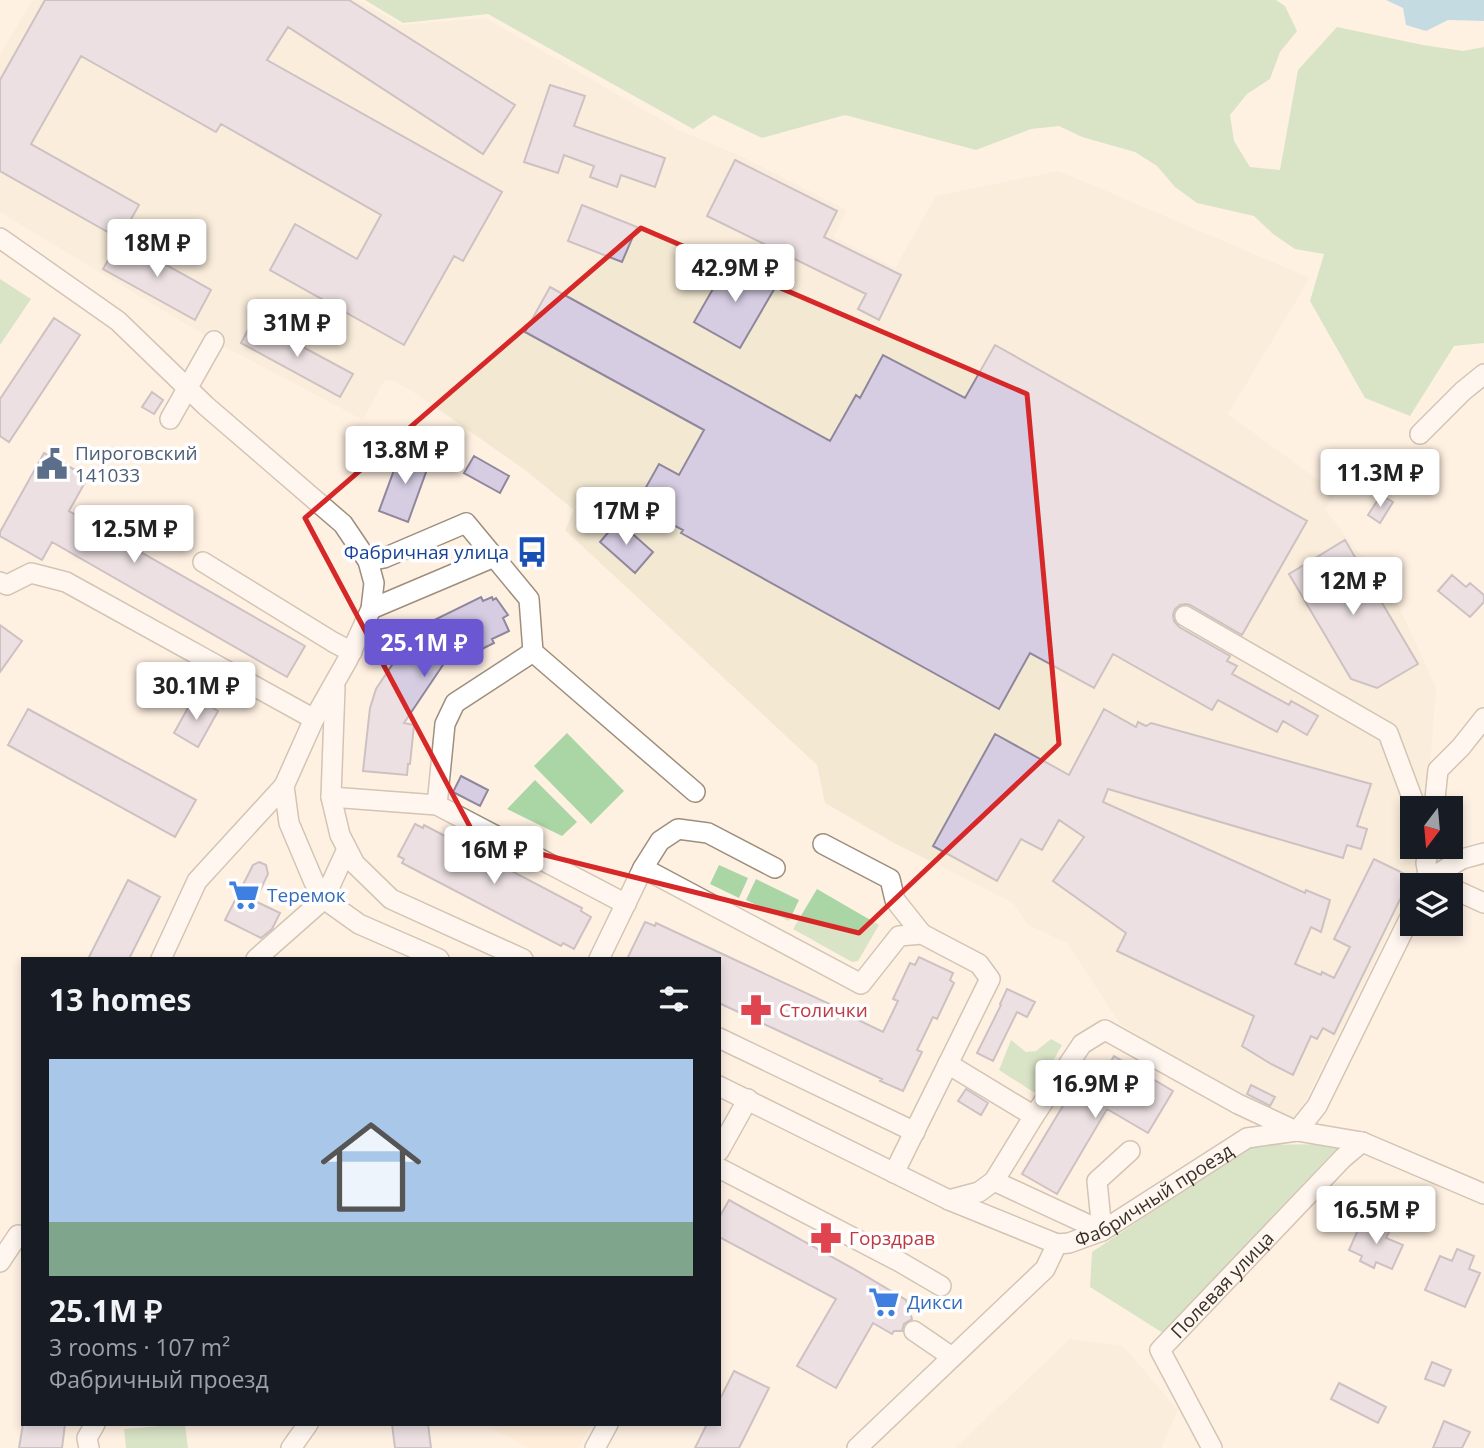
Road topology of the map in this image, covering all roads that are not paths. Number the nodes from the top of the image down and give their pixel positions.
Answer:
1 (0, 238) edge
2 (214, 341) dead end
3 (1484, 374) edge
4 (188, 388) junction
5 (170, 419) dead end
6 (1420, 434) dead end
7 (494, 557) junction
8 (368, 561) junction
9 (203, 562) dead end
10 (0, 582) edge
11 (371, 609) junction
12 (1185, 616) dead end
13 (352, 652) junction
14 (533, 652) junction
15 (335, 682) junction
16 (1484, 718) edge
17 (314, 719) junction
18 (284, 786) junction
19 (695, 792) dead end
20 (1412, 796) edge
21 (1435, 796) edge
22 (331, 797) junction
23 (437, 805) junction
24 (823, 844) dead end
25 (347, 849) junction
26 (1484, 853) edge
27 (643, 868) junction
28 (775, 868) dead end
29 (1445, 873) edge
30 (1463, 893) edge
31 (324, 899) junction
32 (1484, 903) edge
33 (626, 904) junction
34 (922, 934) junction
35 (1401, 936) edge
36 (162, 957) edge
37 (258, 957) edge
38 (434, 957) edge
39 (519, 957) edge
40 (600, 957) edge
41 (721, 1039) edge
42 (948, 1064) junction
43 (721, 1087) edge
44 (748, 1099) junction
45 (1034, 1116) junction
46 (1297, 1131) junction
47 (915, 1132) junction
48 (1362, 1142) junction
49 (721, 1147) edge
50 (1130, 1152) dead end
51 (721, 1169) edge
52 (894, 1173) junction
53 (993, 1181) junction
54 (1484, 1194) edge
55 (949, 1200) junction
56 (1102, 1231) junction
57 (21, 1235) edge
58 (1057, 1244) junction
59 (0, 1262) edge
60 (941, 1286) dead end
61 (914, 1331) dead end
62 (952, 1357) junction
63 (94, 1426) edge
64 (306, 1426) edge
65 (607, 1426) edge
66 (89, 1448) edge
67 (290, 1448) edge
68 (595, 1448) edge
69 (857, 1448) edge
70 (1212, 1448) edge

1 - 4 street
2 - 4 street
3 - 6 street
4 - 5 street
4 - 8 street
7 - 8 street
7 - 11 street
7 - 14 street
8 - 11 street
9 - 13 street
10 - 17 street
11 - 13 street
12 - 20 street
13 - 15 street
14 - 19 street
14 - 23 street
15 - 17 street
15 - 22 street
16 - 21 street
17 - 18 street
18 - 31 street
18 - 36 street
22 - 23 street
22 - 25 street
23 - 33 street
24 - 34 street
25 - 31 street
25 - 39 street
26 - 29 street
27 - 28 street
27 - 33 street
27 - 34 street
30 - 32 street
31 - 37 street
31 - 38 street
33 - 40 street
34 - 42 street
35 - 46 street
41 - 47 street
42 - 45 street
42 - 47 street
43 - 44 street, Фабричный проезд
44 - 49 street
44 - 52 street, Фабричный проезд
45 - 46 street
45 - 53 street
46 - 48 street, Фабричный проезд
46 - 56 street, Фабричный проезд
47 - 52 street
48 - 54 street, Фабричный проезд
48 - 70 street, Полевая улица
50 - 56 street
51 - 60 street
52 - 55 street, Фабричный проезд
53 - 55 street
53 - 56 street
55 - 58 street, Фабричный проезд
56 - 58 street, Фабричный проезд
57 - 59 street
58 - 62 street
61 - 62 street
62 - 69 street
63 - 66 street
64 - 67 street
65 - 68 street

